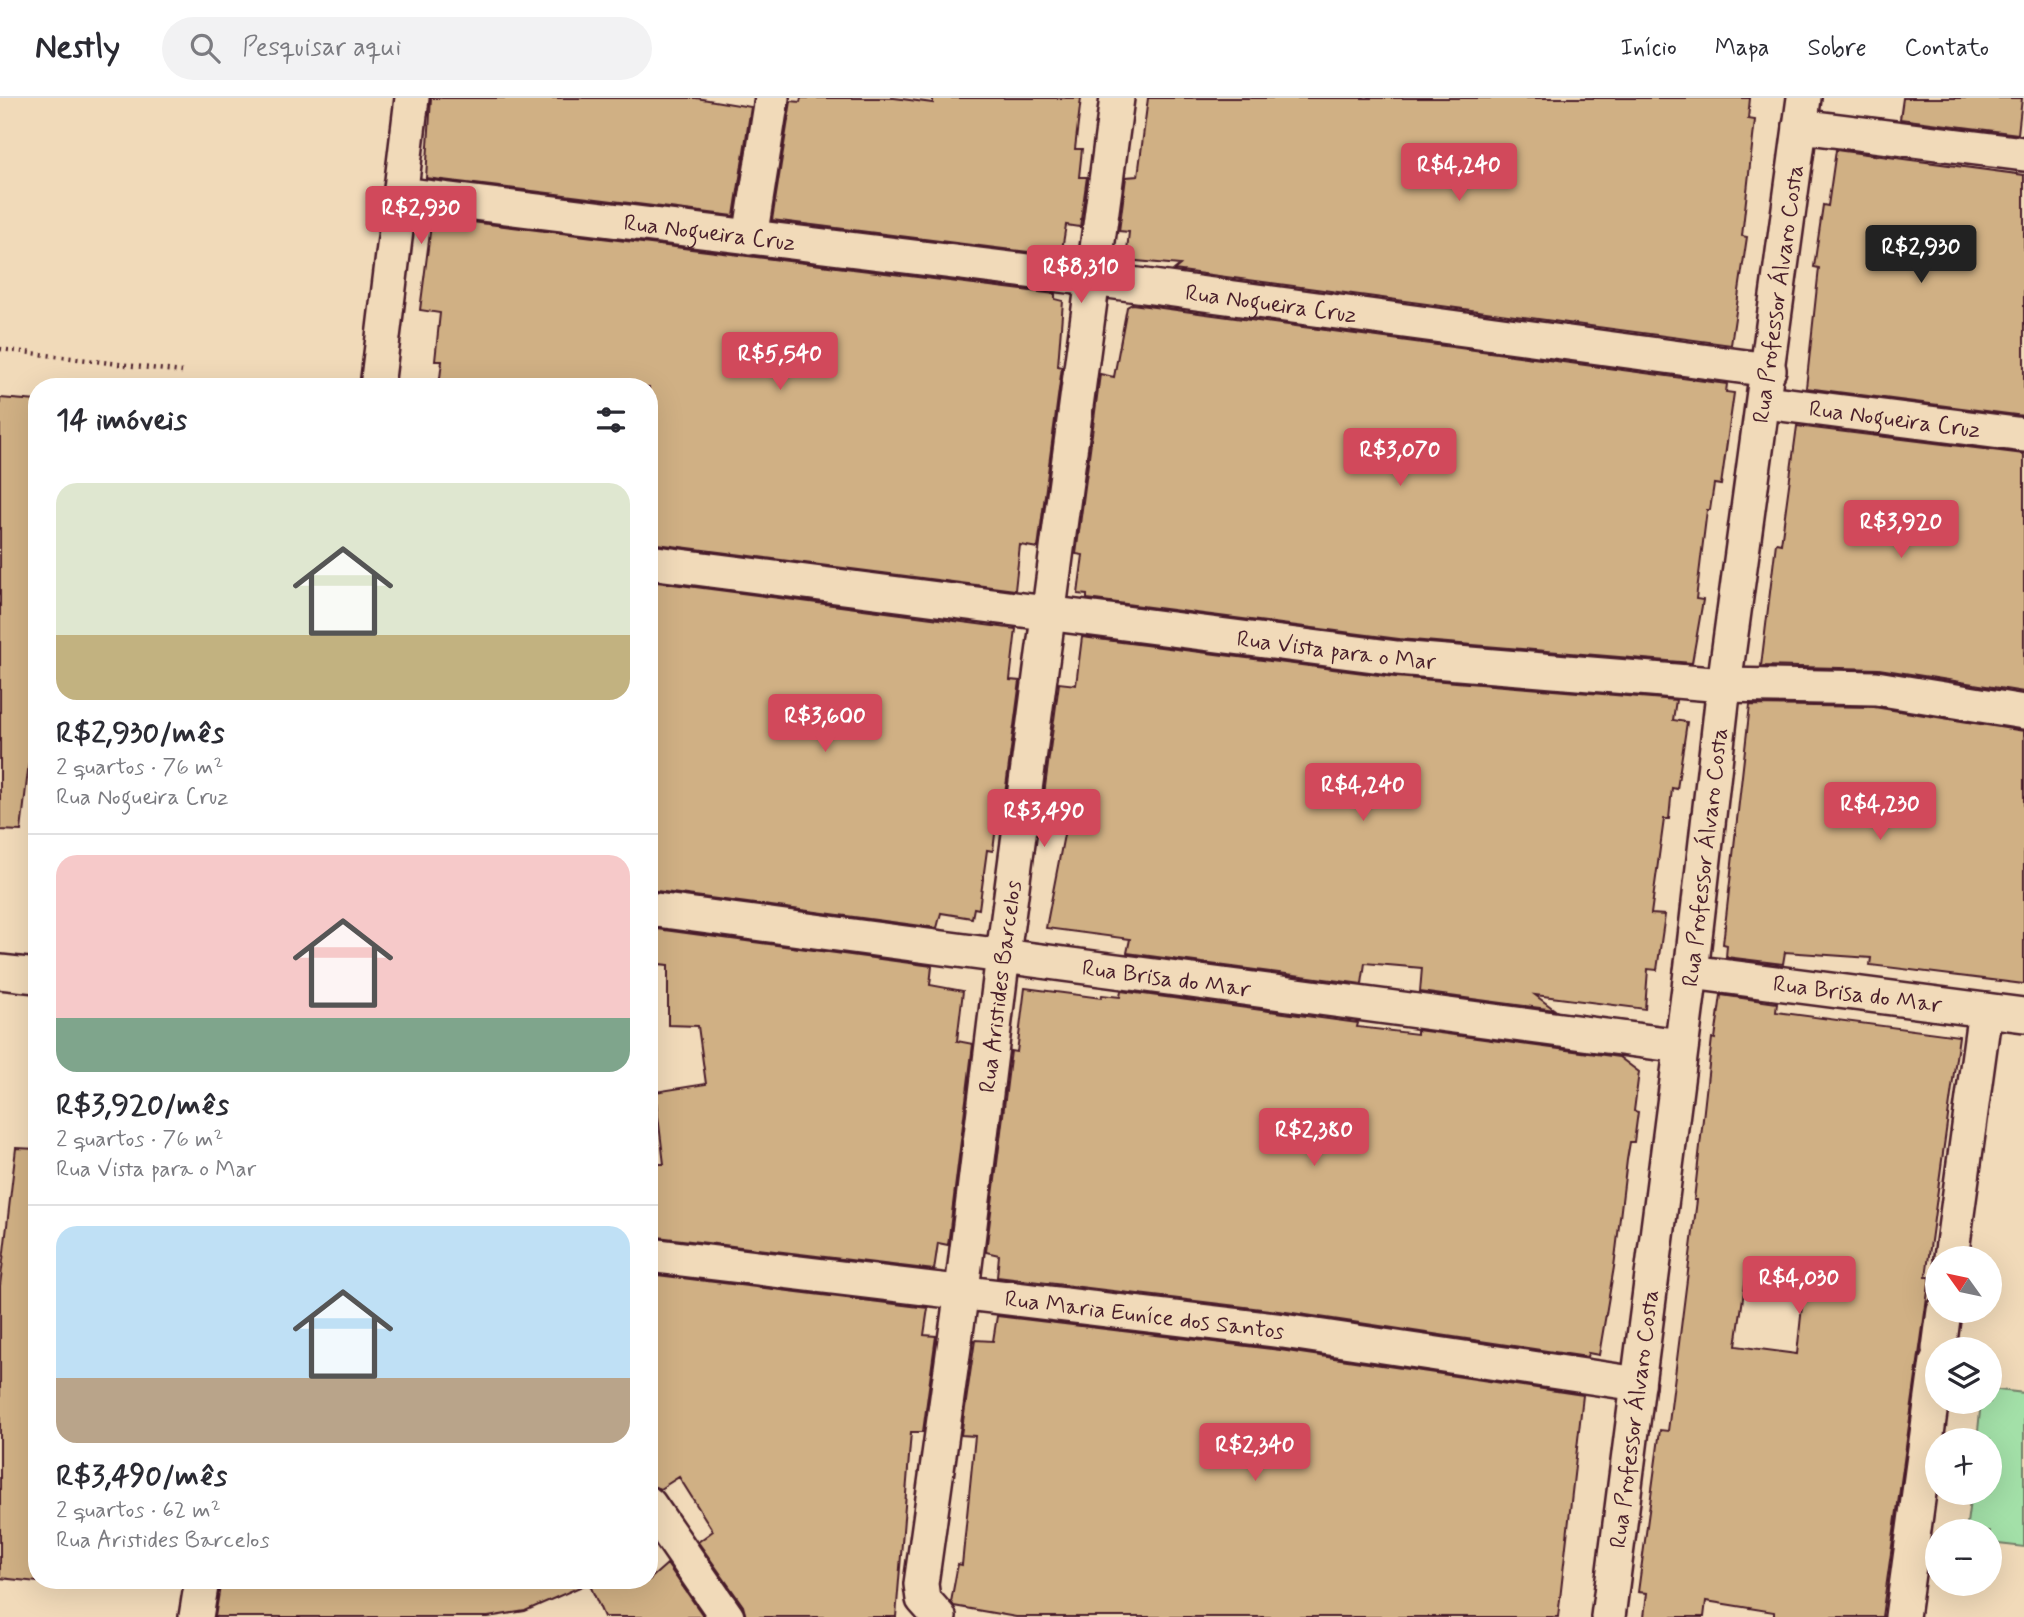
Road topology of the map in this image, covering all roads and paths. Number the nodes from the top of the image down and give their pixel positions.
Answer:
1 (412, 98) edge
2 (772, 98) edge
3 (1117, 98) edge
4 (1802, 112) edge
5 (2024, 154) edge
6 (400, 194) junction
7 (750, 238) junction
8 (1093, 279) junction
9 (0, 349) edge
10 (1769, 370) junction
11 (182, 372) dead end
12 (378, 378) edge
13 (1765, 402) junction
14 (2024, 435) edge
15 (658, 563) edge
16 (1047, 615) junction
17 (1724, 685) junction
18 (2024, 712) edge
19 (658, 910) edge
20 (1003, 955) junction
21 (0, 972) edge
22 (1692, 972) junction
23 (28, 975) edge
24 (1985, 1010) junction
25 (2024, 1015) edge
26 (1681, 1046) junction
27 (1953, 1246) edge
28 (658, 1256) edge
29 (962, 1290) junction
30 (1638, 1384) junction
31 (1930, 1414) edge
32 (658, 1517) edge
33 (201, 1589) edge
34 (196, 1617) edge
35 (727, 1617) edge
36 (939, 1617) edge
37 (1608, 1617) edge
38 (1902, 1617) edge

1 - 6 street
2 - 7 street
3 - 8 street, Rua Aristides Barcelos
4 - 5 street
4 - 10 street, Rua Professor Álvaro Costa
6 - 7 street, Rua Nogueira Cruz
6 - 12 street
7 - 8 street, Rua Nogueira Cruz
8 - 10 street, Rua Nogueira Cruz
8 - 16 street, Rua Aristides Barcelos
9 - 11 path
10 - 13 street, Rua Professor Álvaro Costa
13 - 14 street, Rua Nogueira Cruz
13 - 17 street, Rua Professor Álvaro Costa
15 - 16 street, Rua Vista para o Mar
16 - 17 street, Rua Vista para o Mar
16 - 20 street, Rua Aristides Barcelos
17 - 18 street, Rua Vista para o Mar
17 - 22 street, Rua Professor Álvaro Costa
19 - 20 street, Rua Brisa do Mar
20 - 26 street, Rua Brisa do Mar
20 - 29 street, Rua Aristides Barcelos
21 - 23 street
22 - 24 street, Rua Brisa do Mar
22 - 26 street, Rua Professor Álvaro Costa
24 - 25 street, Rua Brisa do Mar
24 - 27 street
26 - 30 street, Rua Professor Álvaro Costa
28 - 29 street, Rua Maria Euníce dos Santos
29 - 30 street, Rua Maria Euníce dos Santos
29 - 36 street, Rua Aristides Barcelos
30 - 37 street, Rua Professor Álvaro Costa
31 - 38 street
32 - 35 street
33 - 34 street

